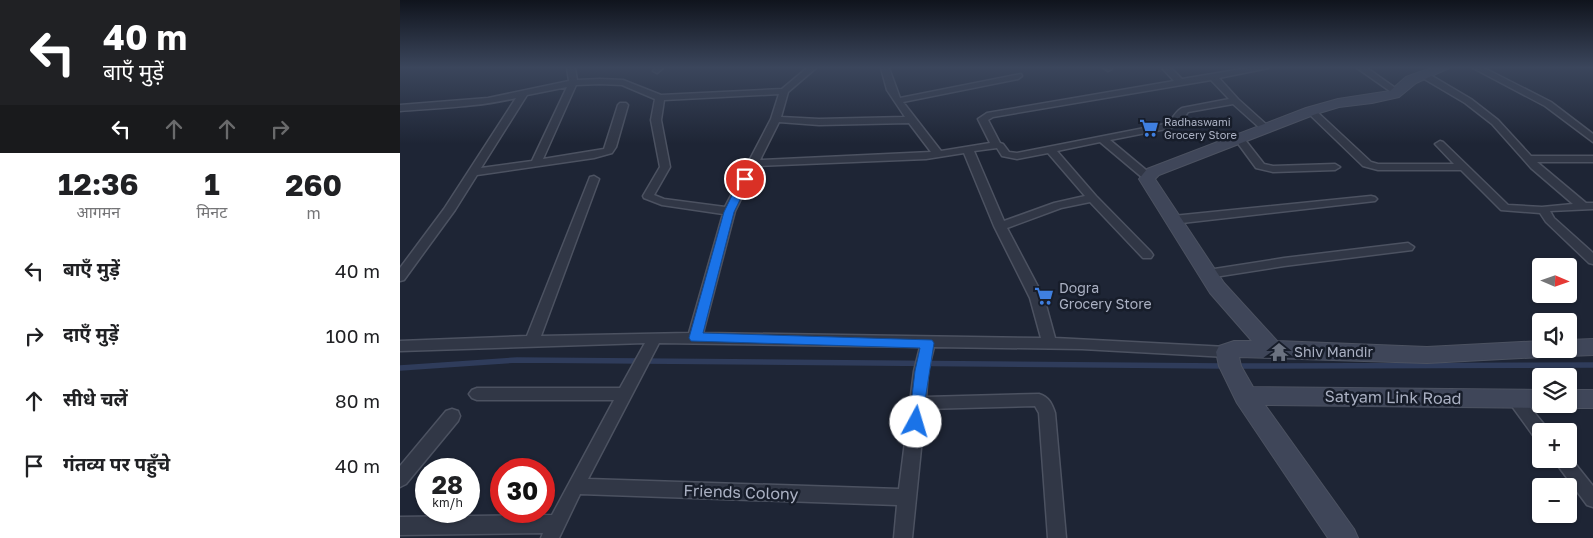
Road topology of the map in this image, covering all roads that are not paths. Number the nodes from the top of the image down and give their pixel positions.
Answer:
1 (524, 93) joint
2 (568, 93) edge
3 (648, 93) edge
4 (747, 93) edge
5 (783, 93) edge
6 (893, 93) edge
7 (935, 93) edge
8 (1121, 93) edge
9 (1228, 93) edge
10 (1394, 93) edge
11 (1455, 93) edge
12 (1527, 93) edge
13 (660, 98) junction
14 (897, 101) junction
15 (1236, 101) junction
16 (623, 105) dead end
17 (401, 109) edge
18 (1310, 111) junction
19 (776, 119) junction
20 (911, 120) junction
21 (1265, 128) junction
22 (1239, 138) junction
23 (1102, 139) junction
24 (1593, 139) edge
25 (1440, 144) dead end
26 (996, 145) junction
27 (968, 150) junction
28 (1050, 150) junction
29 (938, 154) junction
30 (1528, 159) junction
31 (1593, 159) edge
32 (536, 163) junction
33 (754, 163) junction
34 (1336, 167) dead end
35 (1464, 167) junction
36 (474, 172) junction
37 (1148, 177) junction
38 (594, 179) dead end
39 (1092, 198) junction
40 (1371, 199) dead end
41 (1588, 206) edge
42 (1544, 210) junction
43 (729, 212) junction
44 (1173, 220) junction
45 (1000, 226) junction
46 (1408, 247) dead end
47 (1147, 255) dead end
48 (1593, 260) edge
49 (1208, 274) junction
50 (400, 277) edge
51 (655, 338) junction
52 (695, 338) junction
53 (532, 341) junction
54 (1050, 344) junction
55 (400, 346) edge
56 (1593, 347) edge
57 (1577, 348) edge
58 (1272, 350) junction
59 (1532, 350) edge
60 (1227, 355) junction
61 (924, 357) junction
62 (1242, 390) junction
63 (478, 394) dead end
64 (625, 394) junction
65 (1514, 398) junction
66 (1532, 399) edge
67 (1577, 399) edge
68 (1593, 399) edge
69 (918, 402) junction
70 (452, 416) dead end
71 (1533, 423) edge
72 (1568, 468) edge
73 (400, 479) edge
74 (575, 486) junction
75 (907, 497) junction
76 (1593, 499) edge
77 (400, 526) edge
78 (553, 531) edge
79 (903, 538) edge
80 (1057, 538) edge
81 (1344, 538) edge

1 - 17 street
1 - 36 street
2 - 32 street
3 - 13 street
4 - 13 street
5 - 19 street
6 - 14 street
7 - 14 street
8 - 26 street
9 - 15 street
10 - 18 street
11 - 30 street
12 - 24 street
13 - 43 street
14 - 20 street
15 - 21 street
15 - 23 street
16 - 32 street
18 - 21 street
18 - 35 street
19 - 20 street
19 - 33 street
20 - 29 street
21 - 22 street
22 - 34 street
22 - 37 street
23 - 28 street
23 - 37 street
25 - 35 street
26 - 27 street
26 - 28 street
27 - 29 street
27 - 45 street
28 - 39 street
29 - 33 street
30 - 31 street
30 - 41 street
32 - 36 street
33 - 43 street
35 - 42 street
36 - 50 street
37 - 44 street
38 - 53 street
39 - 45 street
39 - 47 street
40 - 44 street
41 - 42 street
42 - 48 street
43 - 52 street
44 - 49 street
45 - 54 street
46 - 49 street
49 - 58 street
51 - 52 street
51 - 53 street
51 - 64 street
52 - 61 street
53 - 55 street
54 - 60 street
54 - 61 street
56 - 57 street
58 - 59 street
58 - 60 street
60 - 62 street
61 - 69 street
62 - 65 street, Satyam Link Road
62 - 81 main road
63 - 64 street
64 - 74 street
65 - 66 street, Satyam Link Road
65 - 71 street
67 - 68 main road
69 - 75 street
69 - 80 street
70 - 73 street
72 - 76 street
74 - 75 street, Friends Colony
74 - 78 street
75 - 79 street
77 - 78 street

